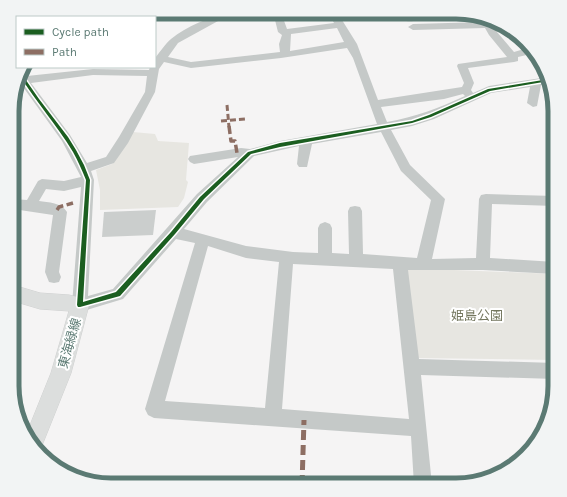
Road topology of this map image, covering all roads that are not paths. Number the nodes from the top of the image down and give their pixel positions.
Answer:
1 (216, 19) edge
2 (337, 19) edge
3 (280, 20) dead end
4 (480, 22) edge
5 (489, 25) edge
6 (413, 27) dead end
7 (287, 32) junction
8 (352, 44) junction
9 (527, 53) edge
10 (285, 54) junction
11 (160, 58) junction
12 (512, 58) junction
13 (156, 67) edge
14 (155, 68) edge
15 (94, 69) edge
16 (153, 73) junction
17 (26, 77) edge
18 (24, 81) edge
19 (543, 81) edge
20 (534, 82) junction
21 (468, 94) junction
22 (533, 103) dead end
23 (374, 104) junction
24 (385, 127) junction
25 (306, 140) junction
26 (250, 153) junction
27 (194, 159) dead end
28 (303, 164) dead end
29 (86, 175) junction
30 (548, 201) edge
31 (19, 205) edge
32 (30, 206) junction
33 (355, 211) dead end
34 (325, 228) dead end
35 (173, 233) junction
36 (203, 239) junction
37 (286, 258) junction
38 (325, 259) junction
39 (356, 260) junction
40 (400, 263) junction
41 (483, 264) junction
42 (423, 265) junction
43 (548, 268) edge
44 (54, 277) dead end
45 (19, 295) edge
46 (80, 305) junction
47 (419, 367) dead end
48 (548, 371) edge
49 (273, 418) junction
50 (419, 428) junction
51 (35, 439) edge
52 (423, 478) edge

1 - 11 street
2 - 7 street
2 - 8 street
3 - 7 street
4 - 6 street
5 - 12 street
7 - 10 street
8 - 10 street
8 - 23 street
9 - 12 street
10 - 11 street
11 - 13 street
12 - 21 street
14 - 16 street
15 - 16 street
15 - 17 street
16 - 29 street
18 - 29 street
19 - 20 street
20 - 21 street
20 - 22 street
21 - 23 street
21 - 24 street
23 - 24 street
24 - 25 street
24 - 42 street
25 - 26 street
25 - 28 street
26 - 27 street
26 - 35 street
29 - 32 street
29 - 46 street
30 - 41 street
31 - 32 street
32 - 44 street
33 - 39 street
34 - 38 street
35 - 36 street
35 - 46 street
36 - 37 street
36 - 49 street
37 - 38 street
37 - 49 street
38 - 39 street
39 - 40 street
40 - 42 street
40 - 50 street
41 - 42 street
41 - 43 street
45 - 46 main road, 東海緑線
46 - 51 main road, 東海緑線
47 - 48 street
49 - 50 street
50 - 52 street

